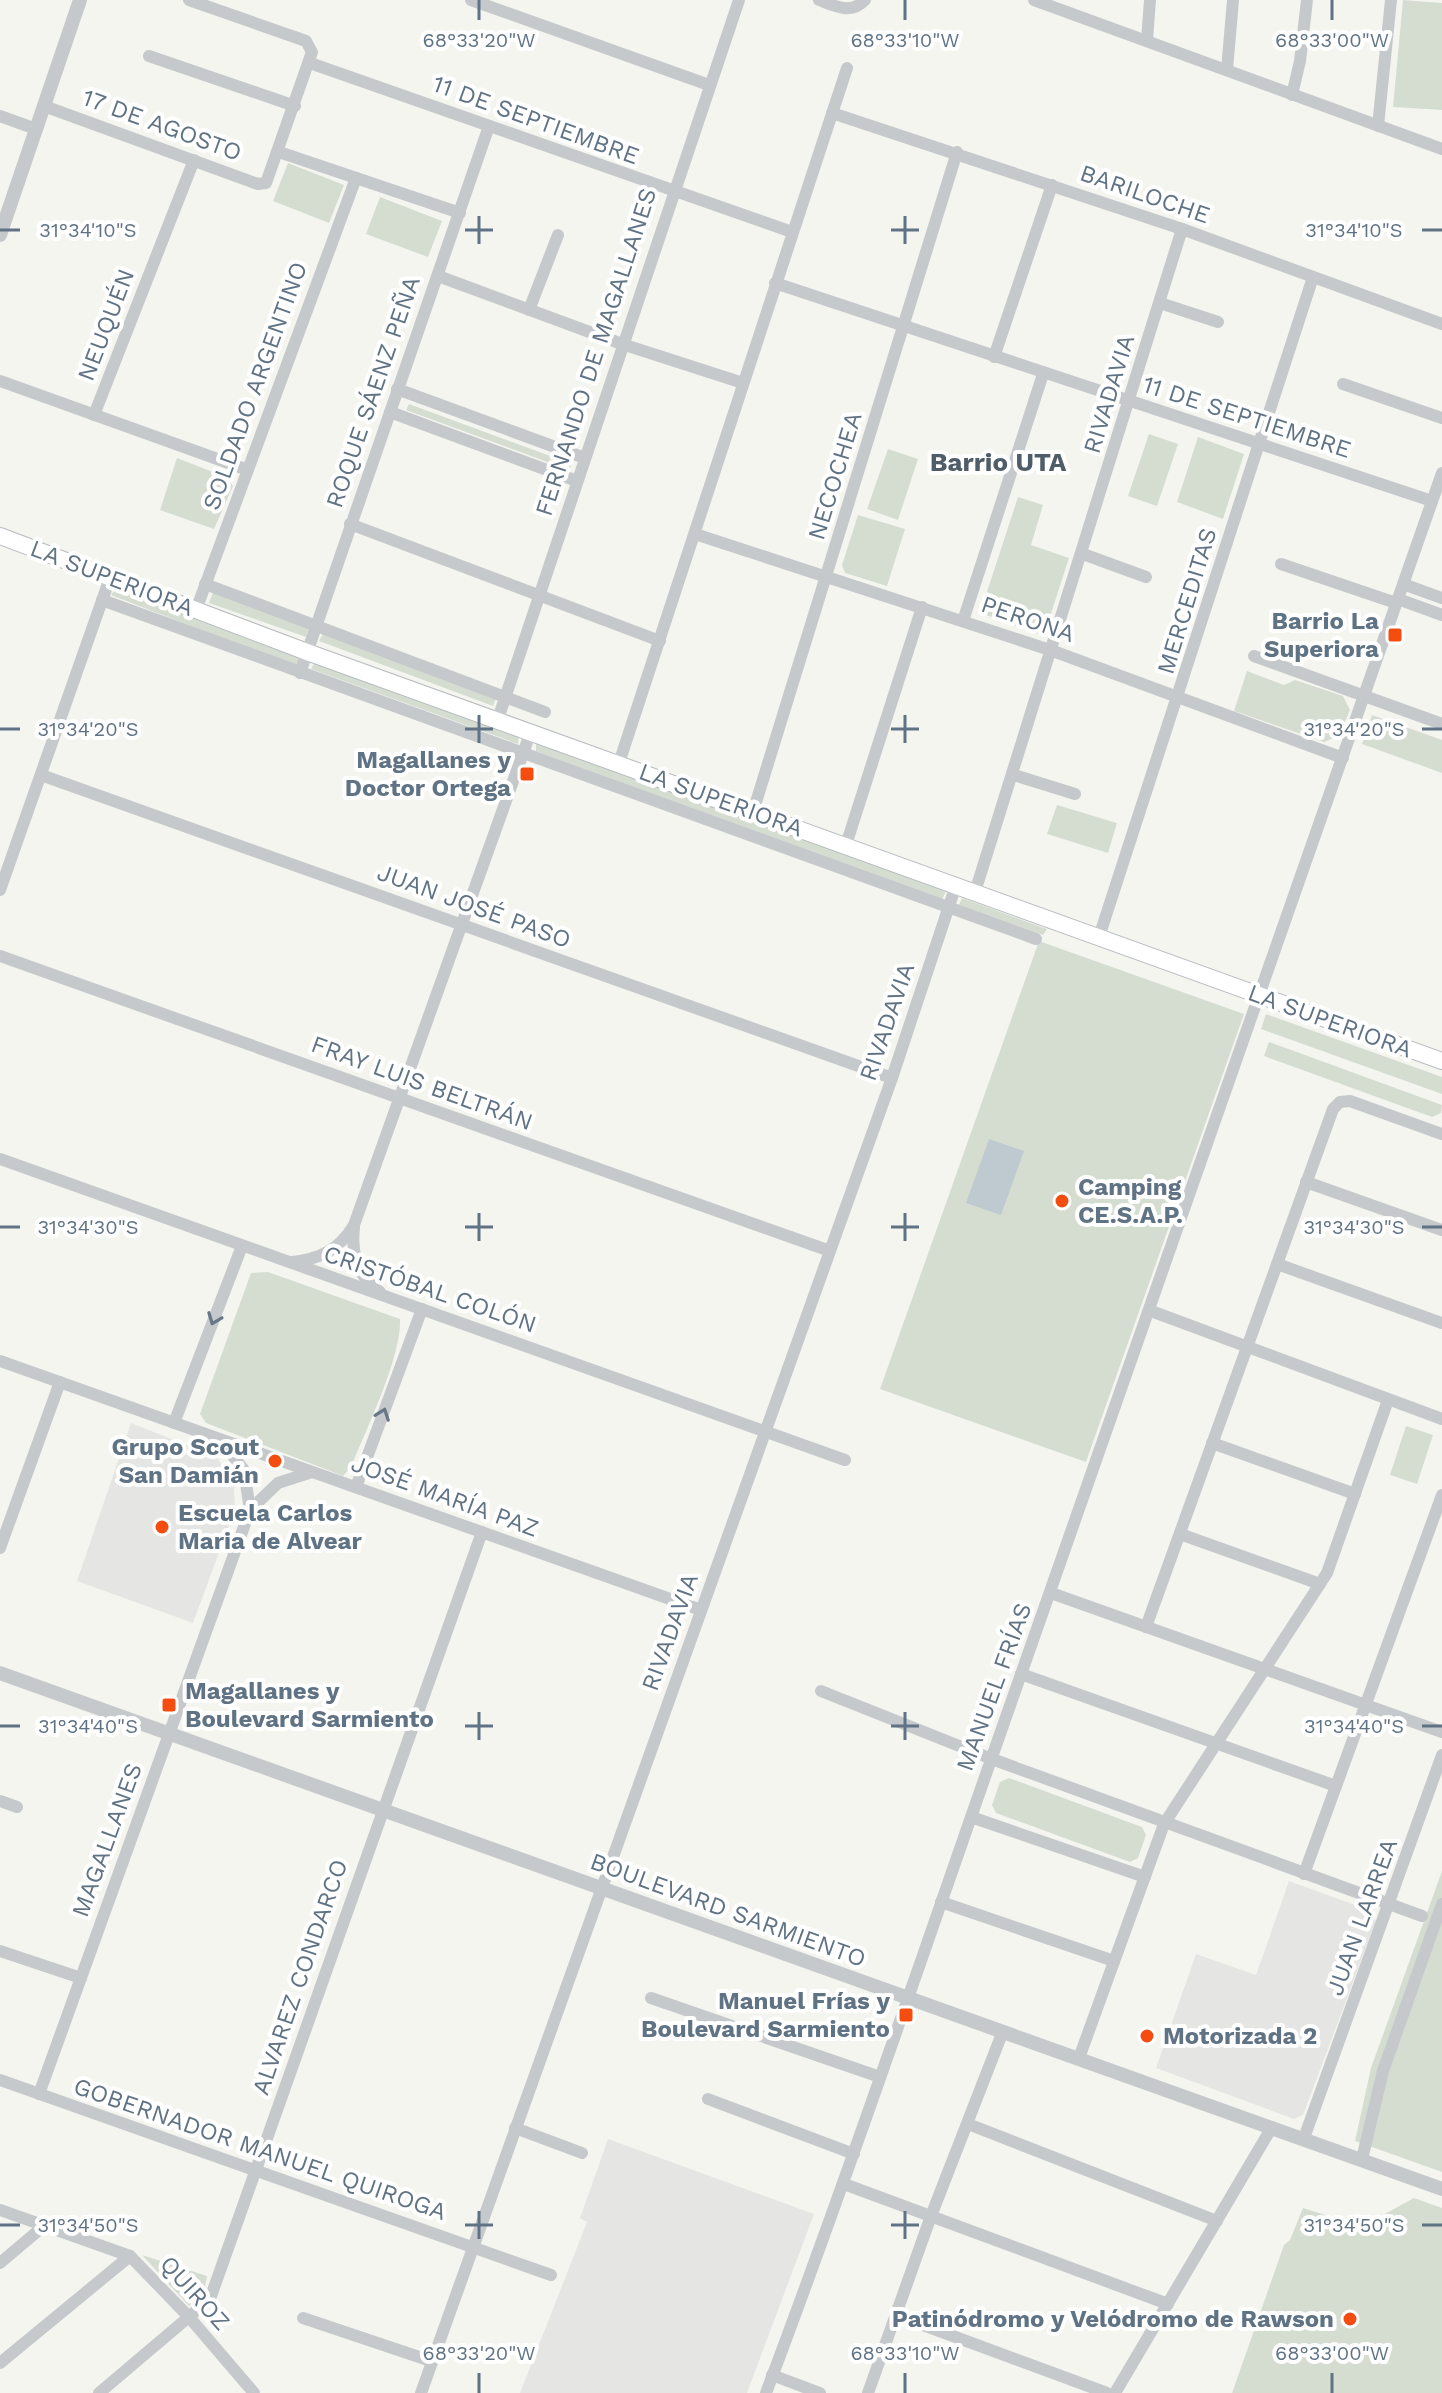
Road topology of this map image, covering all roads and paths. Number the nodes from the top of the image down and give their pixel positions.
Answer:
1 (80, 0) edge
2 (189, 0) edge
3 (471, 0) edge
4 (739, 0) edge
5 (819, 0) edge
6 (865, 0) edge
7 (1034, 0) edge
8 (1150, 0) edge
9 (1233, 0) edge
10 (1307, 0) edge
11 (1391, 0) edge
12 (1147, 40) junction
13 (149, 56) dead end
14 (310, 63) junction
15 (847, 68) dead end
16 (1227, 70) junction
17 (709, 85) junction
18 (1292, 95) junction
19 (44, 106) junction
20 (295, 106) junction
21 (832, 113) junction
22 (0, 116) edge
23 (489, 126) junction
24 (1378, 126) junction
25 (36, 129) junction
26 (1442, 149) edge
27 (279, 152) junction
28 (957, 152) junction
29 (194, 160) junction
30 (356, 178) junction
31 (1052, 185) junction
32 (672, 192) junction
33 (460, 213) junction
34 (1182, 229) junction
35 (792, 232) junction
36 (0, 235) edge
37 (558, 235) dead end
38 (438, 276) junction
39 (1313, 277) junction
40 (775, 283) junction
41 (1160, 303) junction
42 (529, 310) junction
43 (1218, 322) dead end
44 (1442, 324) edge
45 (904, 327) junction
46 (622, 344) junction
47 (994, 357) junction
48 (1043, 374) junction
49 (0, 381) edge
50 (743, 383) junction
51 (1343, 384) dead end
52 (397, 389) junction
53 (1131, 402) junction
54 (390, 412) junction
55 (94, 415) junction
56 (1442, 418) edge
57 (1259, 444) junction
58 (585, 458) junction
59 (248, 470) junction
60 (1441, 480) edge
61 (577, 481) junction
62 (1432, 501) junction
63 (350, 524) junction
64 (695, 534) junction
65 (0, 536) edge
66 (1083, 554) junction
67 (1281, 564) dead end
68 (1146, 577) dead end
69 (110, 578) junction
70 (827, 579) junction
71 (205, 584) junction
72 (1403, 584) junction
73 (539, 595) junction
74 (1442, 598) edge
75 (102, 600) junction
76 (1397, 601) junction
77 (922, 607) junction
78 (196, 610) junction
79 (1442, 615) edge
80 (963, 621) junction
81 (316, 626) junction
82 (660, 641) junction
83 (1053, 651) junction
84 (307, 652) junction
85 (1254, 656) dead end
86 (300, 673) junction
87 (1364, 695) junction
88 (506, 697) junction
89 (1180, 697) junction
90 (545, 712) dead end
91 (498, 719) junction
92 (1442, 724) edge
93 (531, 731) junction
94 (523, 753) junction
95 (1343, 758) junction
96 (619, 763) junction
97 (41, 775) junction
98 (1014, 775) junction
99 (1075, 794) dead end
100 (753, 812) junction
101 (846, 845) junction
102 (956, 885) junction
103 (0, 890) edge
104 (975, 892) junction
105 (949, 907) junction
106 (461, 924) junction
107 (1099, 937) junction
108 (1036, 939) dead end
109 (0, 956) edge
110 (1261, 996) junction
111 (1442, 1061) edge
112 (892, 1078) junction
113 (399, 1098) junction
114 (1442, 1134) edge
115 (0, 1159) edge
116 (1306, 1182) junction
117 (354, 1225) junction
118 (1442, 1230) edge
119 (242, 1246) junction
120 (830, 1251) junction
121 (289, 1263) junction
122 (1277, 1264) junction
123 (387, 1297) junction
124 (422, 1309) junction
125 (1151, 1311) junction
126 (1442, 1323) edge
127 (1247, 1346) junction
128 (0, 1361) edge
129 (60, 1382) junction
130 (1388, 1400) junction
131 (1442, 1419) edge
132 (174, 1423) junction
133 (765, 1431) junction
134 (218, 1438) junction
135 (1212, 1443) junction
136 (845, 1460) dead end
137 (312, 1472) junction
138 (356, 1487) junction
139 (1355, 1494) junction
140 (1442, 1495) edge
141 (250, 1510) junction
142 (482, 1532) junction
143 (1180, 1534) junction
144 (0, 1548) edge
145 (1320, 1584) junction
146 (1051, 1593) junction
147 (701, 1610) junction
148 (1146, 1627) junction
149 (1264, 1669) junction
150 (0, 1673) edge
151 (1021, 1674) junction
152 (821, 1691) dead end
153 (1365, 1705) junction
154 (1442, 1732) edge
155 (169, 1734) junction
156 (1213, 1743) junction
157 (1442, 1755) edge
158 (992, 1759) junction
159 (1336, 1786) junction
160 (0, 1801) edge
161 (17, 1807) dead end
162 (382, 1810) junction
163 (971, 1817) junction
164 (1164, 1824) junction
165 (1304, 1874) junction
166 (1145, 1877) junction
167 (601, 1888) junction
168 (941, 1902) junction
169 (1389, 1904) junction
170 (1442, 1904) edge
171 (1422, 1916) dead end
172 (0, 1951) edge
173 (1114, 1961) junction
174 (81, 1978) junction
175 (907, 1997) junction
176 (651, 1998) dead end
177 (1003, 2031) junction
178 (1079, 2058) junction
179 (880, 2077) junction
180 (0, 2080) edge
181 (39, 2094) junction
182 (708, 2099) dead end
183 (968, 2124) junction
184 (1272, 2127) junction
185 (515, 2128) junction
186 (1304, 2138) junction
187 (582, 2153) dead end
188 (854, 2154) junction
189 (1362, 2159) junction
190 (255, 2170) junction
191 (844, 2184) junction
192 (1442, 2189) edge
193 (0, 2210) edge
194 (931, 2216) junction
195 (1217, 2221) junction
196 (45, 2225) junction
197 (472, 2247) junction
198 (130, 2256) junction
199 (0, 2263) edge
200 (551, 2275) dead end
201 (1168, 2304) junction
202 (896, 2315) junction
203 (189, 2317) junction
204 (303, 2318) dead end
205 (431, 2361) junction
206 (0, 2363) edge
207 (772, 2375) junction
208 (99, 2393) edge
209 (254, 2393) edge
210 (421, 2393) edge
211 (766, 2393) edge
212 (820, 2393) edge
213 (868, 2393) edge
214 (1107, 2393) edge
215 (1115, 2393) edge

1 - 19 street
2 - 14 street
3 - 17 street
4 - 17 street, FERNANDO DE MAGALLANES
5 - 6 street
7 - 12 street
8 - 12 street
9 - 16 street
10 - 18 street
11 - 24 street
12 - 16 street
13 - 20 street
14 - 20 street
14 - 23 street, 11 DE SEPTIEMBRE
15 - 21 street
16 - 18 street
17 - 32 street, FERNANDO DE MAGALLANES
18 - 24 street
19 - 25 street
19 - 29 street, 17 DE AGOSTO
20 - 27 street
21 - 28 street, BARILOCHE
21 - 35 street
22 - 25 street
23 - 32 street, 11 DE SEPTIEMBRE
23 - 33 street, ROQUE SÁENZ PEÑA
24 - 26 street
25 - 36 street
27 - 29 street, 17 DE AGOSTO
27 - 30 street, 17 DE AGOSTO
28 - 31 street, BARILOCHE
28 - 45 street, NECOCHEA
29 - 55 street, NEUQUÉN
30 - 33 street, 17 DE AGOSTO
30 - 59 street, SOLDADO ARGENTINO
31 - 34 street, BARILOCHE
31 - 47 street
32 - 35 street, 11 DE SEPTIEMBRE
32 - 46 street, FERNANDO DE MAGALLANES
33 - 38 street, ROQUE SÁENZ PEÑA
34 - 39 street, BARILOCHE
34 - 41 street, RIVADAVIA
35 - 40 street
37 - 42 street
38 - 42 street
38 - 52 street, ROQUE SÁENZ PEÑA
39 - 44 street, BARILOCHE
39 - 57 street, MERCEDITAS
40 - 45 street, 11 DE SEPTIEMBRE
40 - 50 street
41 - 43 street
41 - 53 street, RIVADAVIA
42 - 46 street
45 - 47 street, 11 DE SEPTIEMBRE
45 - 70 street, NECOCHEA
46 - 50 street
46 - 58 street, FERNANDO DE MAGALLANES
47 - 48 street, 11 DE SEPTIEMBRE
48 - 53 street, 11 DE SEPTIEMBRE
48 - 80 street
49 - 55 street
50 - 64 street
51 - 56 street
52 - 54 street, ROQUE SÁENZ PEÑA
52 - 58 street
53 - 57 street, 11 DE SEPTIEMBRE
53 - 66 street, RIVADAVIA
54 - 61 street
54 - 63 street, ROQUE SÁENZ PEÑA
55 - 59 street
57 - 62 street, 11 DE SEPTIEMBRE
57 - 89 street, MERCEDITAS
58 - 61 street, FERNANDO DE MAGALLANES
59 - 71 street, SOLDADO ARGENTINO
60 - 62 street, MANUEL FRÍAS
61 - 73 street, FERNANDO DE MAGALLANES
62 - 72 street, MANUEL FRÍAS
63 - 73 street
63 - 81 street, ROQUE SÁENZ PEÑA
64 - 70 street, PERONA
64 - 82 street
65 - 69 main road, LA SUPERIORA
66 - 68 street
66 - 83 street, RIVADAVIA
67 - 76 street
69 - 75 street
69 - 78 main road, LA SUPERIORA
70 - 77 street, PERONA
70 - 100 street, NECOCHEA
71 - 78 street, SOLDADO ARGENTINO
71 - 81 street
72 - 74 street
72 - 76 street, MANUEL FRÍAS
73 - 82 street
73 - 88 street, FERNANDO DE MAGALLANES
75 - 86 street
75 - 97 street
76 - 79 street
76 - 87 street, MANUEL FRÍAS
77 - 80 street, PERONA
77 - 101 street
78 - 84 main road, LA SUPERIORA
80 - 83 street, PERONA
81 - 84 street, ROQUE SÁENZ PEÑA
81 - 88 street
82 - 96 street
83 - 89 street, PERONA
83 - 98 street, RIVADAVIA
84 - 86 street, ROQUE SÁENZ PEÑA
84 - 91 main road, LA SUPERIORA
85 - 87 street
86 - 94 street
87 - 92 street
87 - 95 street, MANUEL FRÍAS
88 - 90 street
88 - 91 street, FERNANDO DE MAGALLANES
89 - 95 street, PERONA
89 - 107 street, MERCEDITAS
91 - 93 main road, LA SUPERIORA
93 - 94 street
93 - 96 main road, LA SUPERIORA
94 - 105 street
94 - 106 street
95 - 110 street, MANUEL FRÍAS
96 - 100 main road, LA SUPERIORA
97 - 103 street
97 - 106 street, JUAN JOSÉ PASO
98 - 99 street
98 - 104 street, RIVADAVIA
100 - 101 main road, LA SUPERIORA
101 - 102 main road, LA SUPERIORA
102 - 104 main road, LA SUPERIORA
102 - 105 street, RIVADAVIA
104 - 107 main road, LA SUPERIORA
105 - 108 street
105 - 112 street, RIVADAVIA
106 - 112 street, JUAN JOSÉ PASO
106 - 113 street
107 - 110 main road, LA SUPERIORA
109 - 113 street, FRAY LUIS BELTRÁN
110 - 111 main road, LA SUPERIORA
110 - 125 street, MANUEL FRÍAS
112 - 120 street, RIVADAVIA
113 - 117 street
113 - 120 street, FRAY LUIS BELTRÁN
114 - 116 street
115 - 119 street, CRISTÓBAL COLÓN
116 - 118 street
116 - 122 street
117 - 121 street
117 - 123 street
119 - 121 street, CRISTÓBAL COLÓN
119 -> 132 street
120 - 133 street, RIVADAVIA
121 - 123 street, CRISTÓBAL COLÓN
122 - 126 street
122 - 127 street
123 - 124 street, CRISTÓBAL COLÓN
124 - 133 street, CRISTÓBAL COLÓN
138 -> 124 street
125 - 127 street
125 - 146 street, MANUEL FRÍAS
127 - 130 street
127 - 135 street
128 - 129 street, JOSÉ MARÍA PAZ
129 - 132 street, JOSÉ MARÍA PAZ
129 - 144 street
130 - 131 street
130 - 139 street
132 - 134 street, JOSÉ MARÍA PAZ
133 - 136 street, CRISTÓBAL COLÓN
133 - 147 street, RIVADAVIA
134 - 137 street, JOSÉ MARÍA PAZ
134 - 141 street
135 - 139 street
135 - 143 street
137 - 138 street, JOSÉ MARÍA PAZ
137 - 141 street
138 - 142 street, JOSÉ MARÍA PAZ
139 - 145 street
140 - 153 street
141 - 155 street, MAGALLANES
142 - 147 street, JOSÉ MARÍA PAZ
142 - 162 street, ALVAREZ CONDARCO
143 - 145 street
143 - 148 street
145 - 149 street
146 - 148 street
146 - 151 street, MANUEL FRÍAS
147 - 167 street, RIVADAVIA
148 - 149 street
149 - 153 street
149 - 156 street
150 - 155 street, BOULEVARD SARMIENTO
151 - 156 street
151 - 158 street, MANUEL FRÍAS
152 - 158 street
153 - 154 street
153 - 159 street
155 - 162 street, BOULEVARD SARMIENTO
155 - 174 street, MAGALLANES
156 - 159 street
156 - 164 street
157 - 169 street, JUAN LARREA
158 - 163 street, MANUEL FRÍAS
158 - 164 street
159 - 165 street
160 - 161 street
162 - 167 street, BOULEVARD SARMIENTO
162 - 190 street, ALVAREZ CONDARCO
163 - 166 street
163 - 168 street, MANUEL FRÍAS
164 - 165 street
164 - 166 street
165 - 169 street
166 - 173 street
167 - 175 street, BOULEVARD SARMIENTO
167 - 185 street, RIVADAVIA
168 - 173 street
168 - 175 street, MANUEL FRÍAS
169 - 171 street
169 - 186 street, JUAN LARREA
170 - 189 street
172 - 174 street
173 - 178 street
174 - 181 street, MAGALLANES
175 - 177 street, BOULEVARD SARMIENTO
175 - 179 street, MANUEL FRÍAS
176 - 179 street
177 - 178 street, BOULEVARD SARMIENTO
177 - 183 street
178 - 184 street, BOULEVARD SARMIENTO
179 - 188 street, MANUEL FRÍAS
180 - 181 street, GOBERNADOR MANUEL QUIROGA
181 - 190 street, GOBERNADOR MANUEL QUIROGA
182 - 188 street
183 - 194 street
183 - 195 street
184 - 186 street, BOULEVARD SARMIENTO
184 - 195 street
185 - 187 street
185 - 197 street, RIVADAVIA
186 - 189 street, BOULEVARD SARMIENTO
188 - 191 street, MANUEL FRÍAS
189 - 192 street, BOULEVARD SARMIENTO
190 - 197 street, GOBERNADOR MANUEL QUIROGA
190 - 203 street, ALVAREZ CONDARCO
191 - 194 street
191 - 207 street, MANUEL FRÍAS
193 - 196 street, QUIROZ
194 - 201 street
194 - 202 street
195 - 201 street
196 - 198 street, QUIROZ
196 - 199 street
197 - 200 street, GOBERNADOR MANUEL QUIROGA
197 - 205 street, RIVADAVIA
198 - 203 street, QUIROZ
198 - 206 street
201 - 215 street
202 - 213 street
202 - 214 street
203 - 208 street, ALVAREZ CONDARCO
203 - 209 street, QUIROZ
204 - 205 street
205 - 210 street, RIVADAVIA
207 - 211 street, MANUEL FRÍAS
207 - 212 street

